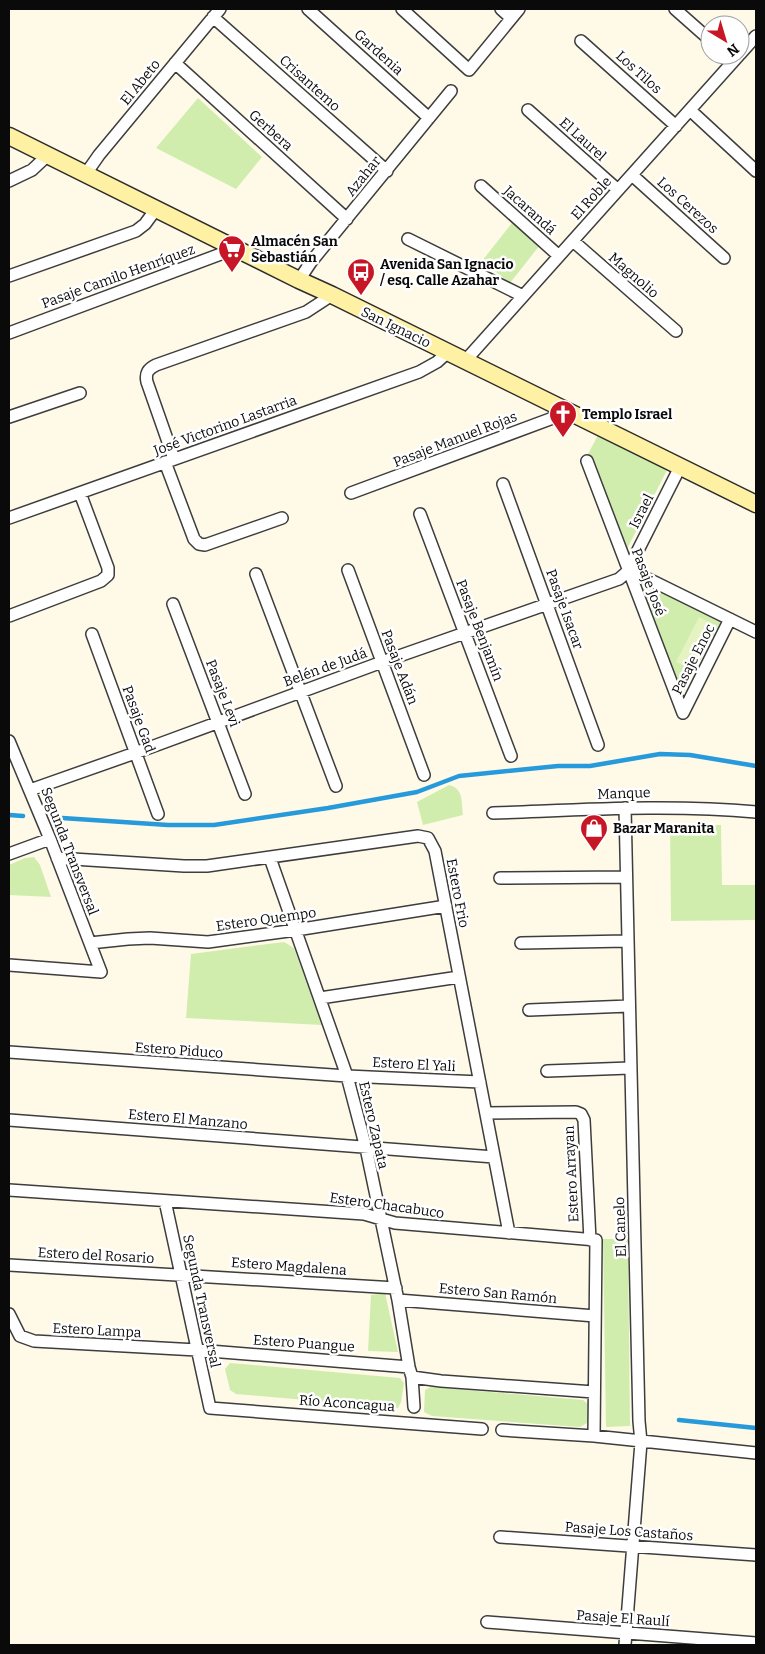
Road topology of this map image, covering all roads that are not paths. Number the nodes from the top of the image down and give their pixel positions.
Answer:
1 (308, 9) edge
2 (402, 9) edge
3 (501, 9) edge
4 (519, 9) edge
5 (676, 9) edge
6 (217, 13) edge
7 (511, 18) junction
8 (700, 31) edge
9 (581, 41) dead end
10 (175, 63) junction
11 (731, 65) edge
12 (452, 91) dead end
13 (528, 110) dead end
14 (690, 110) junction
15 (429, 118) junction
16 (676, 126) junction
17 (9, 136) edge
18 (48, 155) junction
19 (756, 170) edge
20 (386, 171) junction
21 (85, 174) junction
22 (632, 175) junction
23 (9, 181) edge
24 (481, 186) dead end
25 (618, 190) junction
26 (156, 208) junction
27 (347, 219) junction
28 (408, 239) dead end
29 (573, 241) junction
30 (237, 248) junction
31 (559, 256) junction
32 (724, 258) dead end
33 (9, 276) edge
34 (298, 280) junction
35 (332, 295) junction
36 (523, 296) junction
37 (676, 331) dead end
38 (9, 333) edge
39 (448, 352) junction
40 (465, 360) junction
41 (80, 392) dead end
42 (569, 412) junction
43 (9, 417) edge
44 (170, 461) junction
45 (587, 461) dead end
46 (680, 467) junction
47 (503, 484) dead end
48 (80, 493) junction
49 (351, 494) dead end
50 (756, 504) edge
51 (420, 514) dead end
52 (9, 518) edge
53 (282, 518) dead end
54 (628, 569) junction
55 (348, 570) dead end
56 (256, 574) dead end
57 (174, 604) dead end
58 (546, 604) junction
59 (9, 616) edge
60 (730, 619) junction
61 (756, 632) edge
62 (465, 633) junction
63 (92, 634) dead end
64 (382, 662) junction
65 (300, 693) junction
66 (683, 713) joint
67 (218, 723) junction
68 (9, 741) edge
69 (598, 745) dead end
70 (136, 753) junction
71 (512, 756) dead end
72 (424, 774) dead end
73 (336, 786) dead end
74 (30, 790) junction
75 (245, 794) dead end
76 (625, 808) junction
77 (756, 812) edge
78 (493, 813) dead end
79 (158, 814) dead end
80 (50, 839) junction
81 (9, 854) edge
82 (57, 858) junction
83 (270, 858) junction
84 (626, 877) junction
85 (500, 878) dead end
86 (446, 906) junction
87 (296, 930) junction
88 (627, 941) junction
89 (90, 943) junction
90 (521, 943) dead end
91 (9, 965) edge
92 (460, 977) junction
93 (320, 998) junction
94 (629, 1006) junction
95 (529, 1010) dead end
96 (9, 1052) edge
97 (630, 1068) junction
98 (547, 1071) dead end
99 (347, 1076) junction
100 (480, 1082) junction
101 (486, 1113) junction
102 (9, 1120) edge
103 (366, 1148) junction
104 (494, 1157) junction
105 (9, 1190) edge
106 (165, 1201) junction
107 (381, 1220) junction
108 (509, 1233) junction
109 (590, 1240) junction
110 (9, 1265) edge
111 (181, 1274) junction
112 (396, 1288) junction
113 (398, 1300) junction
114 (9, 1314) edge
115 (595, 1316) junction
116 (197, 1350) junction
117 (411, 1372) junction
118 (594, 1392) junction
119 (414, 1407) dead end
120 (210, 1408) joint
121 (482, 1429) dead end
122 (502, 1430) dead end
123 (594, 1436) junction
124 (641, 1442) junction
125 (756, 1453) edge
126 (500, 1537) dead end
127 (633, 1546) junction
128 (756, 1555) edge
129 (488, 1622) dead end
130 (626, 1633) junction
131 (756, 1643) edge
132 (626, 1645) edge

1 - 15 street, Gardenia
2 - 7 street
3 - 7 street
4 - 7 street
5 - 8 street
6 - 10 street, El Abeto
6 - 20 street, Crisantemo
9 - 16 street, Los Tilos
10 - 21 street, El Abeto
10 - 27 street, Gerbera
11 - 14 street, El Roble
12 - 15 street, Azahar
13 - 25 street, El Laurel
14 - 16 street, El Roble
14 - 19 street
15 - 20 street, Azahar
16 - 22 street, El Roble
17 - 18 main road, San Ignacio
18 - 21 main road, San Ignacio
18 - 23 street
20 - 27 street, Azahar
21 - 26 main road, San Ignacio
22 - 25 street, El Roble
22 - 32 street, Los Cerezos
24 - 31 street, Jacarandá
25 - 29 street, El Roble
26 - 30 main road, San Ignacio
26 - 33 street
27 - 34 street, Azahar
28 - 36 street
29 - 31 street, El Roble
29 - 37 street, Magnolio
30 - 34 main road, San Ignacio
30 - 38 street, Pasaje Camilo Henríquez
31 - 36 street, El Roble
34 - 35 main road, San Ignacio
35 - 39 main road, San Ignacio
35 - 44 street
36 - 40 street, El Roble
39 - 40 main road, San Ignacio
39 - 44 street, José Victorino Lastarria
40 - 42 main road, San Ignacio
41 - 43 street
42 - 46 main road, San Ignacio
42 - 49 street, Pasaje Manuel Rojas
44 - 48 street, José Victorino Lastarria
44 - 53 street
45 - 54 street, Pasaje José
46 - 50 main road, San Ignacio
46 - 54 street, Israel
47 - 58 street, Pasaje Isacar
48 - 52 street, José Victorino Lastarria
48 - 59 street
51 - 62 street, Pasaje Benjamín
54 - 58 street, Belén de Judá
54 - 60 street
54 - 66 street, Pasaje José
55 - 64 street, Pasaje Adán
56 - 65 street
57 - 67 street, Pasaje Levi
58 - 62 street, Belén de Judá
58 - 69 street, Pasaje Isacar
60 - 61 street
60 - 66 street, Pasaje Enoc
62 - 64 street, Belén de Judá
62 - 71 street, Pasaje Benjamín
63 - 70 street, Pasaje Gad
64 - 65 street, Belén de Judá
64 - 72 street, Pasaje Adán
65 - 67 street, Belén de Judá
65 - 73 street
67 - 70 street, Belén de Judá
67 - 75 street, Pasaje Levi
68 - 74 street, Segunda Transversal
70 - 74 street, Belén de Judá
70 - 79 street, Pasaje Gad
74 - 80 street, Segunda Transversal
76 - 77 street, Manque
76 - 78 street, Manque
76 - 84 street, El Canelo
80 - 81 street
80 - 82 street, Segunda Transversal
82 - 83 street, Estero Frio
82 - 89 street, Segunda Transversal
83 - 86 street, Estero Frio
83 - 87 street, Estero Zapata
84 - 85 street
84 - 88 street, El Canelo
86 - 87 street, Estero Quempo
86 - 92 street, Estero Frio
87 - 89 street, Estero Quempo
87 - 93 street, Estero Zapata
88 - 90 street
88 - 94 street, El Canelo
89 - 91 street, Segunda Transversal
92 - 93 street
92 - 100 street, Estero Frio
93 - 99 street, Estero Zapata
94 - 95 street
94 - 97 street, El Canelo
96 - 99 street, Estero Piduco
97 - 98 street
97 - 124 street, El Canelo
99 - 100 street, Estero El Yali
99 - 103 street, Estero Zapata
100 - 101 street, Estero Frio
101 - 104 street, Estero Frio
101 - 109 street, Estero Arrayan
102 - 103 street, Estero El Manzano
103 - 104 street, Estero El Manzano
103 - 107 street, Estero Zapata
104 - 108 street, Estero Frio
105 - 106 street, Estero Chacabuco
106 - 107 street, Estero Chacabuco
106 - 111 street, Segunda Transversal
107 - 108 street, Estero Chacabuco
107 - 112 street, Estero Zapata
108 - 109 street, Estero Chacabuco
109 - 115 street
110 - 111 street, Estero del Rosario
111 - 112 street, Estero Magdalena
111 - 116 street, Segunda Transversal
112 - 113 street, Estero Zapata
113 - 115 street, Estero San Ramón
113 - 117 street, Estero Zapata
114 - 116 street, Estero Lampa
115 - 118 street
116 - 117 street, Estero Puangue
116 - 120 street, Segunda Transversal
117 - 118 street, Estero Puangue
117 - 119 street, Estero Zapata
118 - 123 street
120 - 121 street, Río Aconcagua
122 - 123 street
123 - 124 street
124 - 125 street
124 - 127 street, El Canelo
126 - 127 street, Pasaje Los Castaños
127 - 128 street, Pasaje Los Castaños
127 - 130 street, El Canelo
129 - 130 street, Pasaje El Raulí
130 - 131 street, Pasaje El Raulí
130 - 132 street, El Canelo

